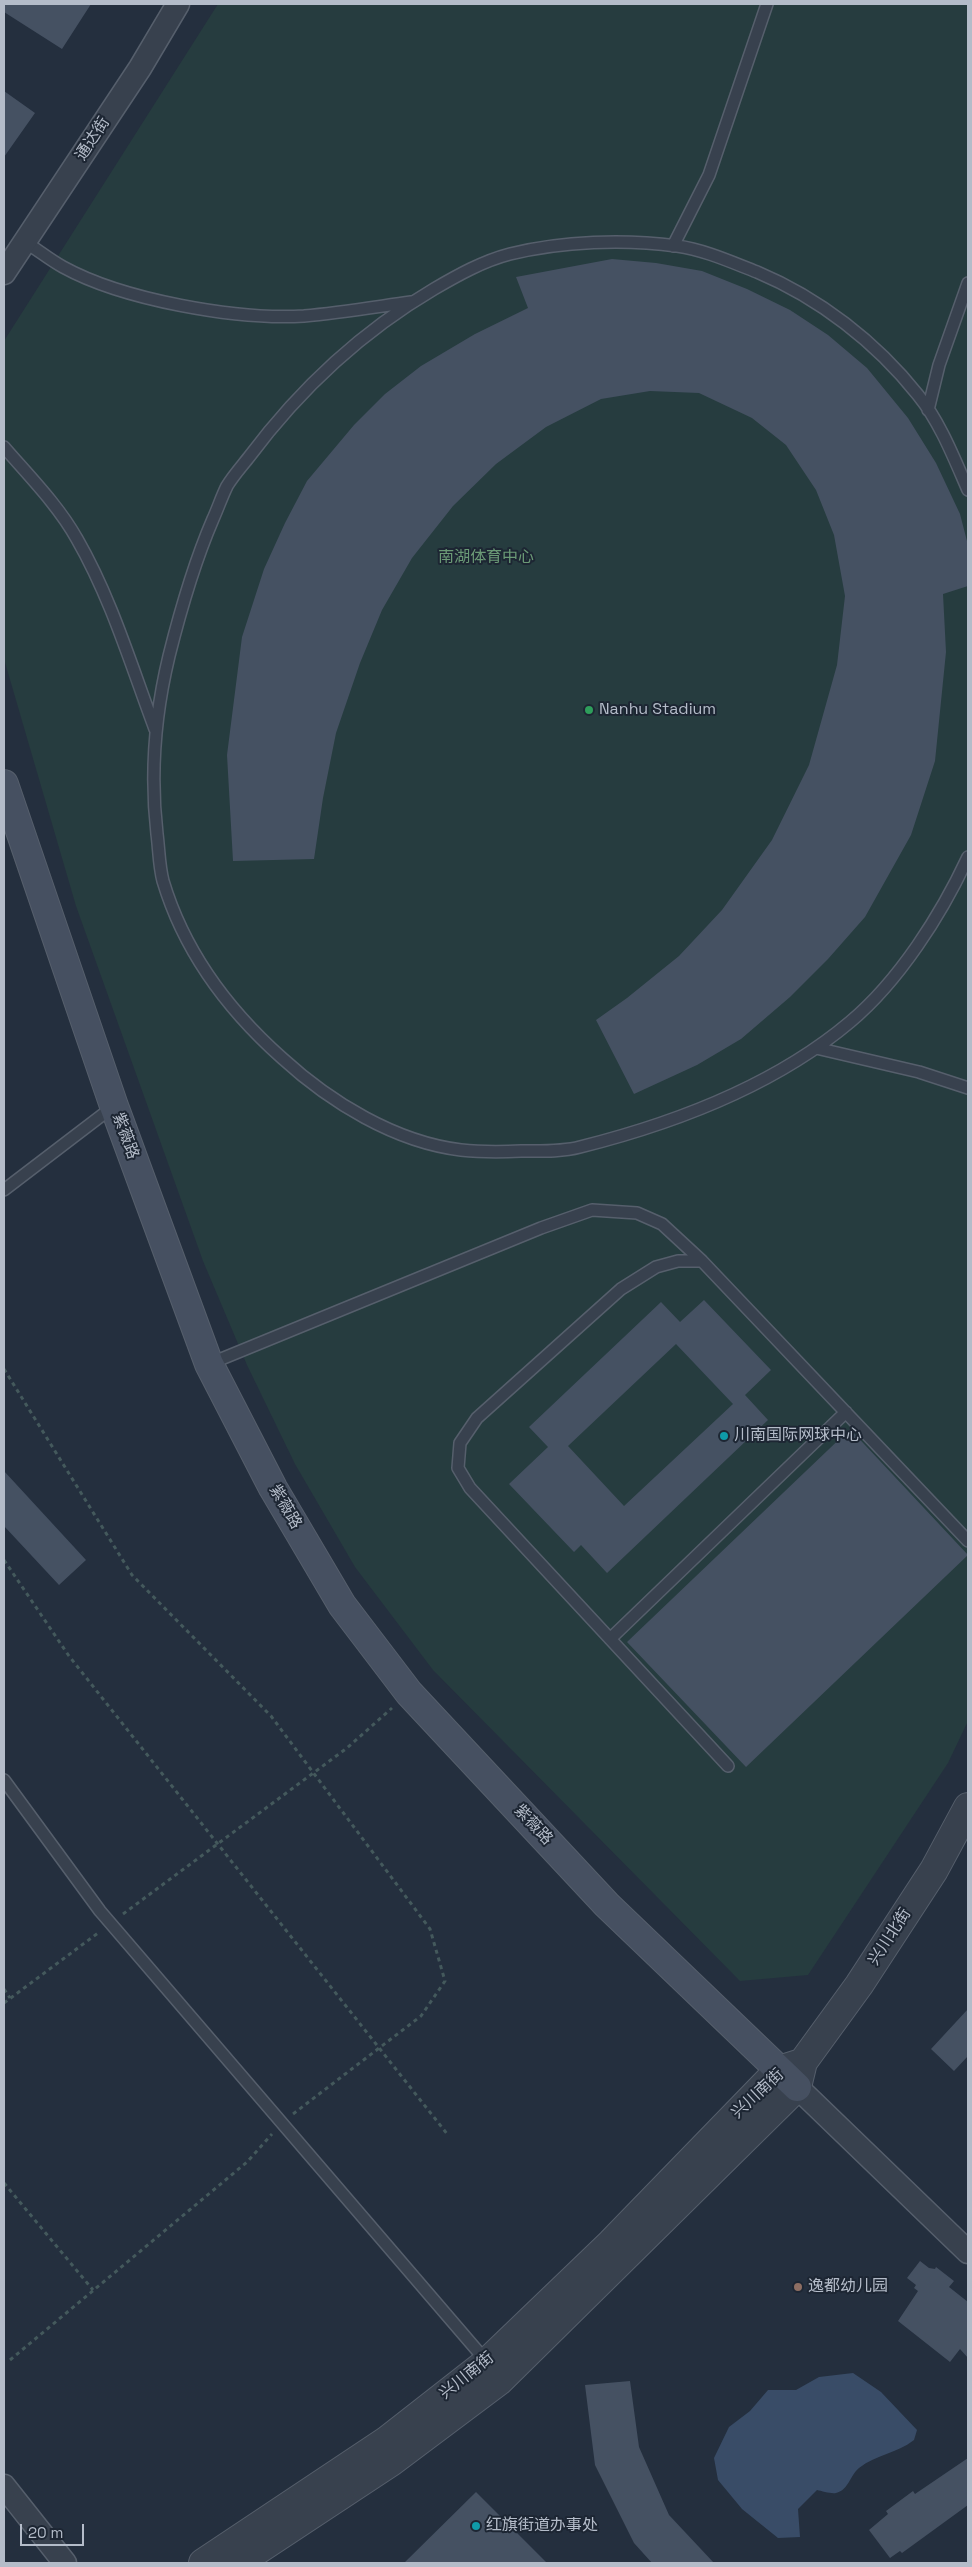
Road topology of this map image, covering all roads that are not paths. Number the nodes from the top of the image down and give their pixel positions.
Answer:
1 (178, 4) edge
2 (767, 4) edge
3 (25, 242) junction
4 (673, 246) junction
5 (4, 273) edge
6 (968, 283) edge
7 (412, 302) junction
8 (928, 410) junction
9 (4, 447) edge
10 (968, 490) edge
11 (155, 731) junction
12 (4, 784) edge
13 (968, 858) edge
14 (816, 1048) junction
15 (968, 1088) edge
16 (114, 1106) junction
17 (4, 1190) edge
18 (702, 1260) junction
19 (209, 1364) junction
20 (846, 1412) junction
21 (968, 1541) edge
22 (610, 1639) junction
23 (728, 1766) dead end
24 (4, 1780) edge
25 (968, 1806) edge
26 (793, 2073) junction
27 (968, 2252) edge
28 (487, 2362) junction
29 (4, 2486) edge
30 (65, 2563) edge
31 (203, 2563) edge
32 (238, 2563) edge

1 - 3 street, 通达街
2 - 4 lane
3 - 5 street, 通达街
3 - 7 lane
4 - 7 lane
4 - 8 lane
6 - 8 lane
7 - 11 lane
8 - 10 lane
9 - 11 lane
11 - 14 lane
12 - 16 main road, 紫薇路
13 - 14 lane
14 - 15 lane
16 - 17 lane
16 - 19 main road, 紫薇路
18 - 19 lane
18 - 20 lane
18 - 22 lane
19 - 26 main road, 紫薇路
20 - 21 lane
20 - 22 lane
22 - 23 lane
24 - 28 lane
25 - 26 street, 兴川北街
26 - 27 street
26 - 28 street, 兴川南街
26 - 32 street, 兴川南街
28 - 31 street, 兴川南街
29 - 30 street

